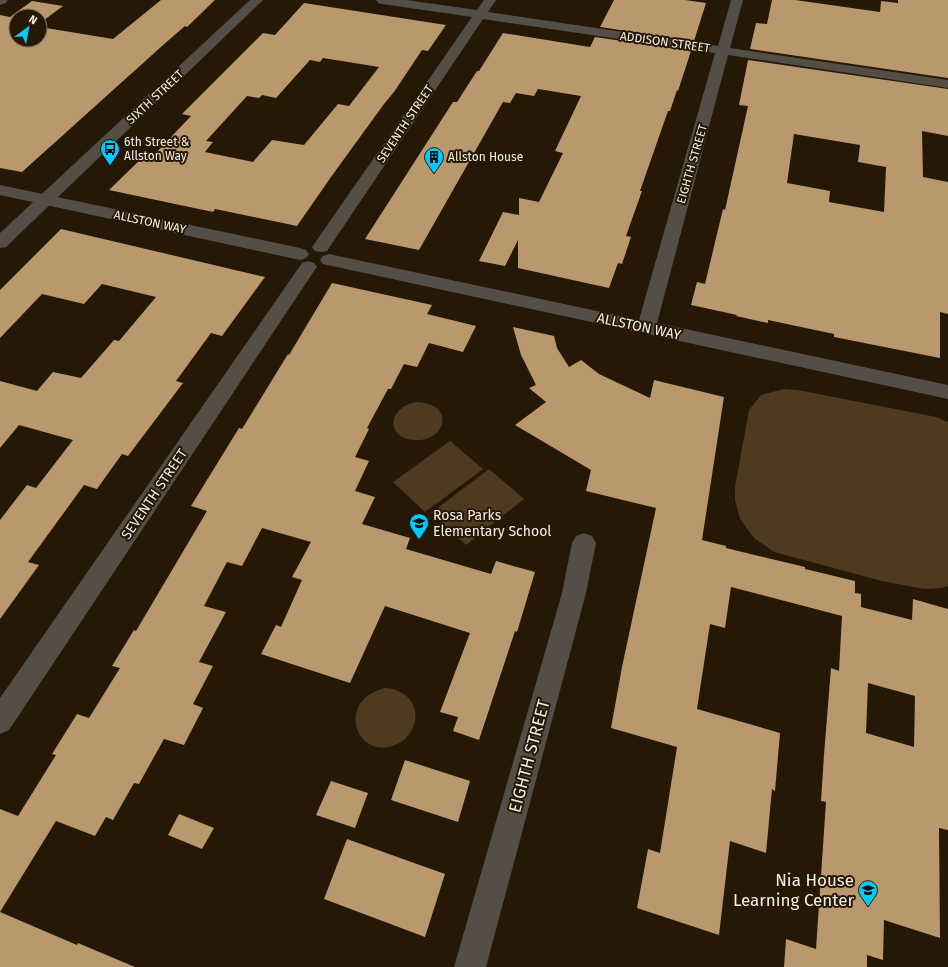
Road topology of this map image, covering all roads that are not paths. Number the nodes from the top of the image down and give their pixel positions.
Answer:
1 (257, 0) edge
2 (382, 0) edge
3 (490, 0) edge
4 (737, 0) edge
5 (480, 15) junction
6 (723, 51) junction
7 (948, 84) edge
8 (0, 190) edge
9 (46, 200) junction
10 (0, 243) edge
11 (325, 254) junction
12 (304, 260) junction
13 (646, 328) junction
14 (948, 392) edge
15 (584, 543) dead end
16 (0, 720) edge
17 (470, 967) edge

1 - 9 street, SIXTH STREET
2 - 5 street, ADDISON STREET
3 - 5 street, SEVENTH STREET
4 - 6 street, EIGHTH STREET
5 - 6 street, ADDISON STREET
5 - 11 street, SEVENTH STREET
6 - 7 street, ADDISON STREET
6 - 13 street, EIGHTH STREET
8 - 9 street, ALLSTON WAY
9 - 10 street, SIXTH STREET
9 - 12 street, ALLSTON WAY
11 - 12 street
11 - 13 street, ALLSTON WAY
12 - 16 street, SEVENTH STREET
13 - 14 street, ALLSTON WAY
15 - 17 street, EIGHTH STREET

